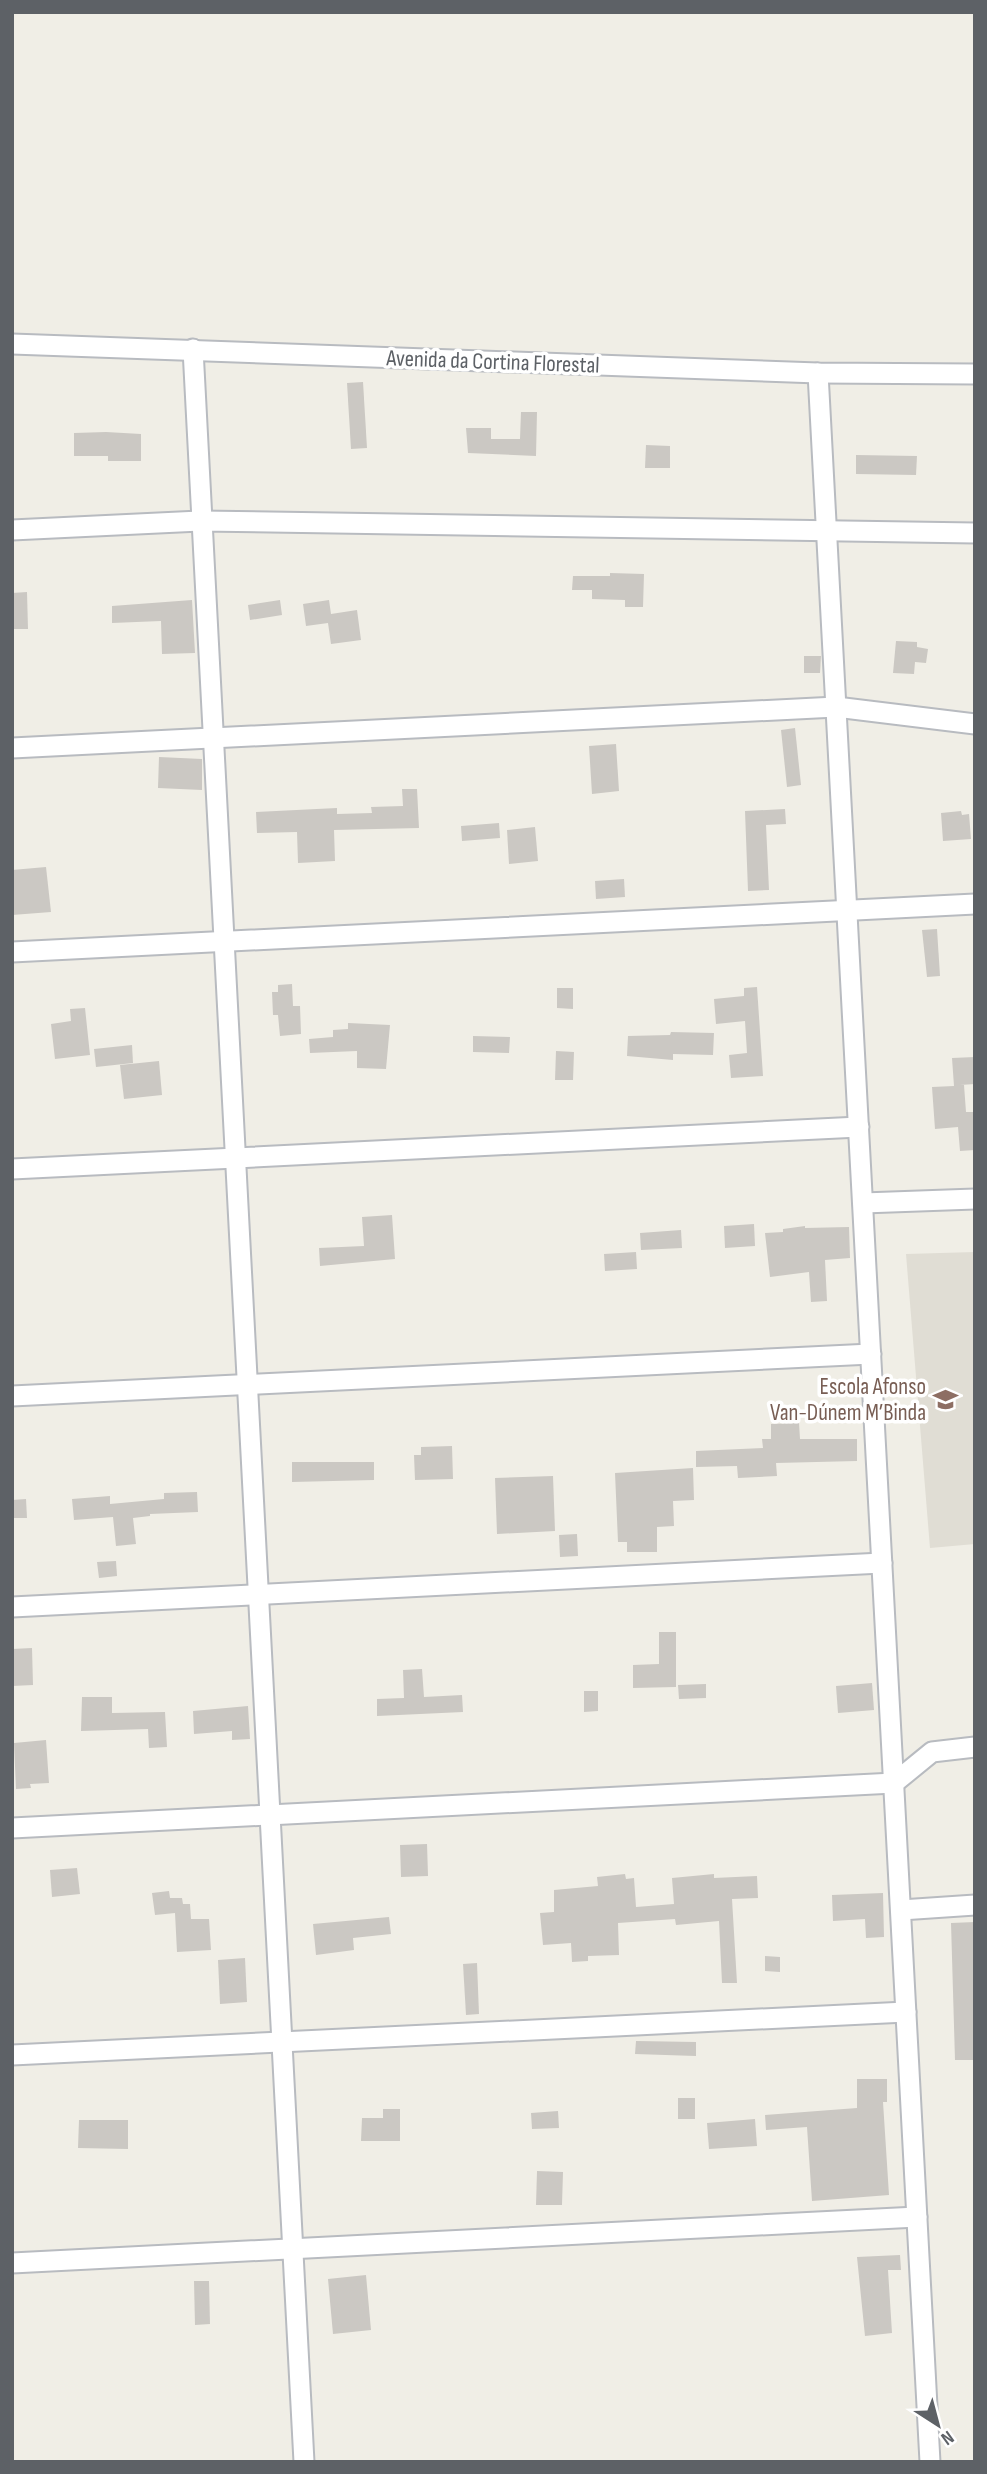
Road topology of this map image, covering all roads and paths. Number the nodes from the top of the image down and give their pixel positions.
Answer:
1 (12, 344) edge
2 (193, 349) junction
3 (818, 373) junction
4 (975, 373) edge
5 (201, 521) junction
6 (12, 530) edge
7 (827, 530) junction
8 (975, 533) edge
9 (836, 707) junction
10 (975, 724) edge
11 (214, 738) junction
12 (12, 748) edge
13 (975, 904) edge
14 (847, 909) junction
15 (224, 941) junction
16 (12, 952) edge
17 (859, 1127) junction
18 (236, 1158) junction
19 (12, 1169) edge
20 (975, 1199) edge
21 (863, 1203) junction
22 (871, 1354) junction
23 (247, 1385) junction
24 (12, 1396) edge
25 (882, 1563) junction
26 (258, 1594) junction
27 (12, 1607) edge
28 (975, 1747) edge
29 (894, 1783) junction
30 (270, 1815) junction
31 (12, 1828) edge
32 (975, 1905) edge
33 (901, 1910) junction
34 (906, 2012) junction
35 (282, 2042) junction
36 (12, 2055) edge
37 (917, 2217) junction
38 (293, 2249) junction
39 (12, 2263) edge
40 (304, 2462) edge
41 (930, 2462) edge

1 - 2 street, Avenida da Cortina Florestal
2 - 3 street, Avenida da Cortina Florestal
2 - 5 street
3 - 4 street, Avenida da Cortina Florestal
3 - 7 street
5 - 6 street
5 - 7 street
5 - 11 street
7 - 8 street
7 - 9 street
9 - 10 street
9 - 11 street
9 - 14 street
11 - 12 street
11 - 15 street
13 - 14 street
14 - 15 street
14 - 17 street
15 - 16 street
15 - 18 street
17 - 18 street
17 - 21 street
18 - 19 street
18 - 23 street
20 - 21 street
21 - 22 street
22 - 23 street
22 - 25 street
23 - 24 street
23 - 26 street
25 - 26 street
25 - 29 street
26 - 27 street
26 - 30 street
28 - 29 street
29 - 30 street
29 - 33 street
30 - 31 street
30 - 35 street
32 - 33 street
33 - 34 street
34 - 35 street
34 - 37 street
35 - 36 street
35 - 38 street
37 - 38 street
37 - 41 street
38 - 39 street
38 - 40 street

